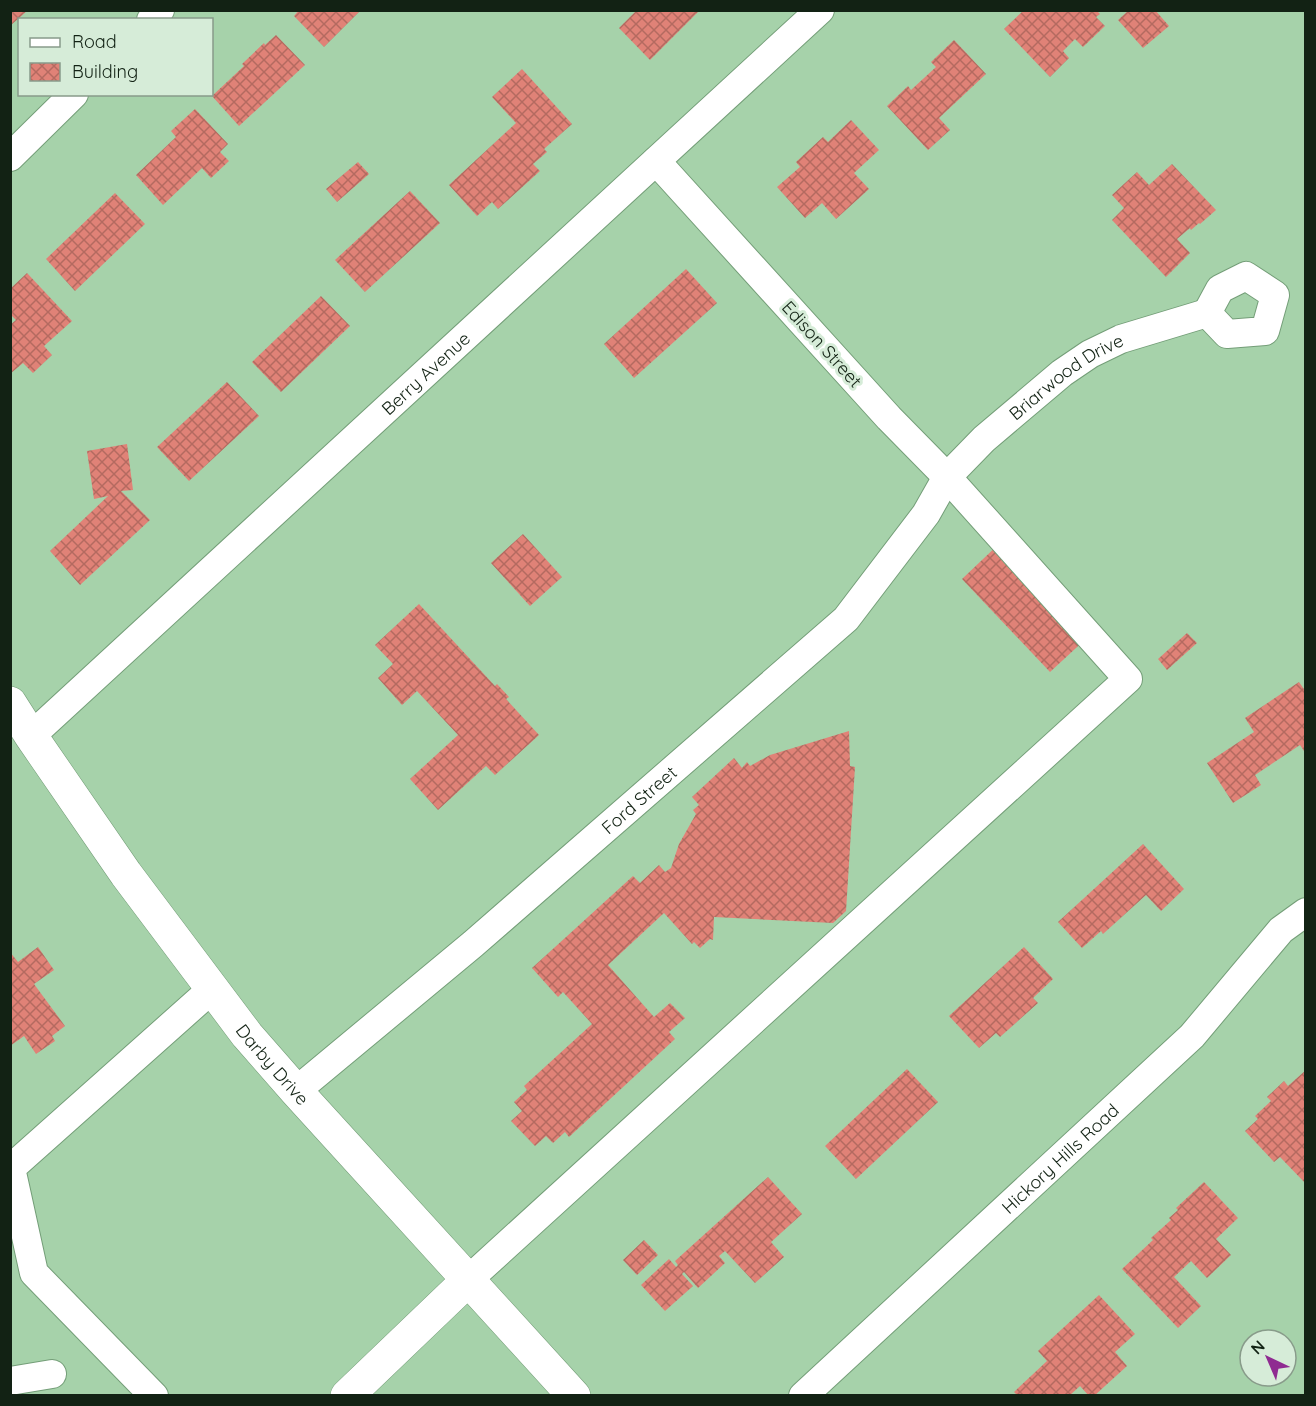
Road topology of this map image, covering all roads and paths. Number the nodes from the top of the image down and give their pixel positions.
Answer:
1 (820, 10) edge
2 (72, 96) edge
3 (10, 157) edge
4 (656, 161) junction
5 (1207, 313) dead end
6 (947, 477) junction
7 (10, 703) edge
8 (31, 736) junction
9 (1305, 912) edge
10 (212, 989) junction
11 (296, 1091) junction
12 (468, 1280) junction
13 (52, 1374) dead end
14 (10, 1381) edge
15 (154, 1395) edge
16 (347, 1395) edge
17 (574, 1395) edge
18 (803, 1395) edge

1 - 4 street, Berry Avenue
2 - 3 street
4 - 6 street, Edison Street
4 - 8 street, Berry Avenue
5 - 6 street, Briarwood Drive
6 - 11 street, Ford Street
6 - 12 street, Edison Street
7 - 8 main road, Darby Drive
8 - 10 main road, Darby Drive
9 - 18 street, Hickory Hills Road
10 - 11 main road, Darby Drive
10 - 15 street
11 - 12 main road, Darby Drive
12 - 16 main road
12 - 17 main road, Darby Drive
13 - 14 street

